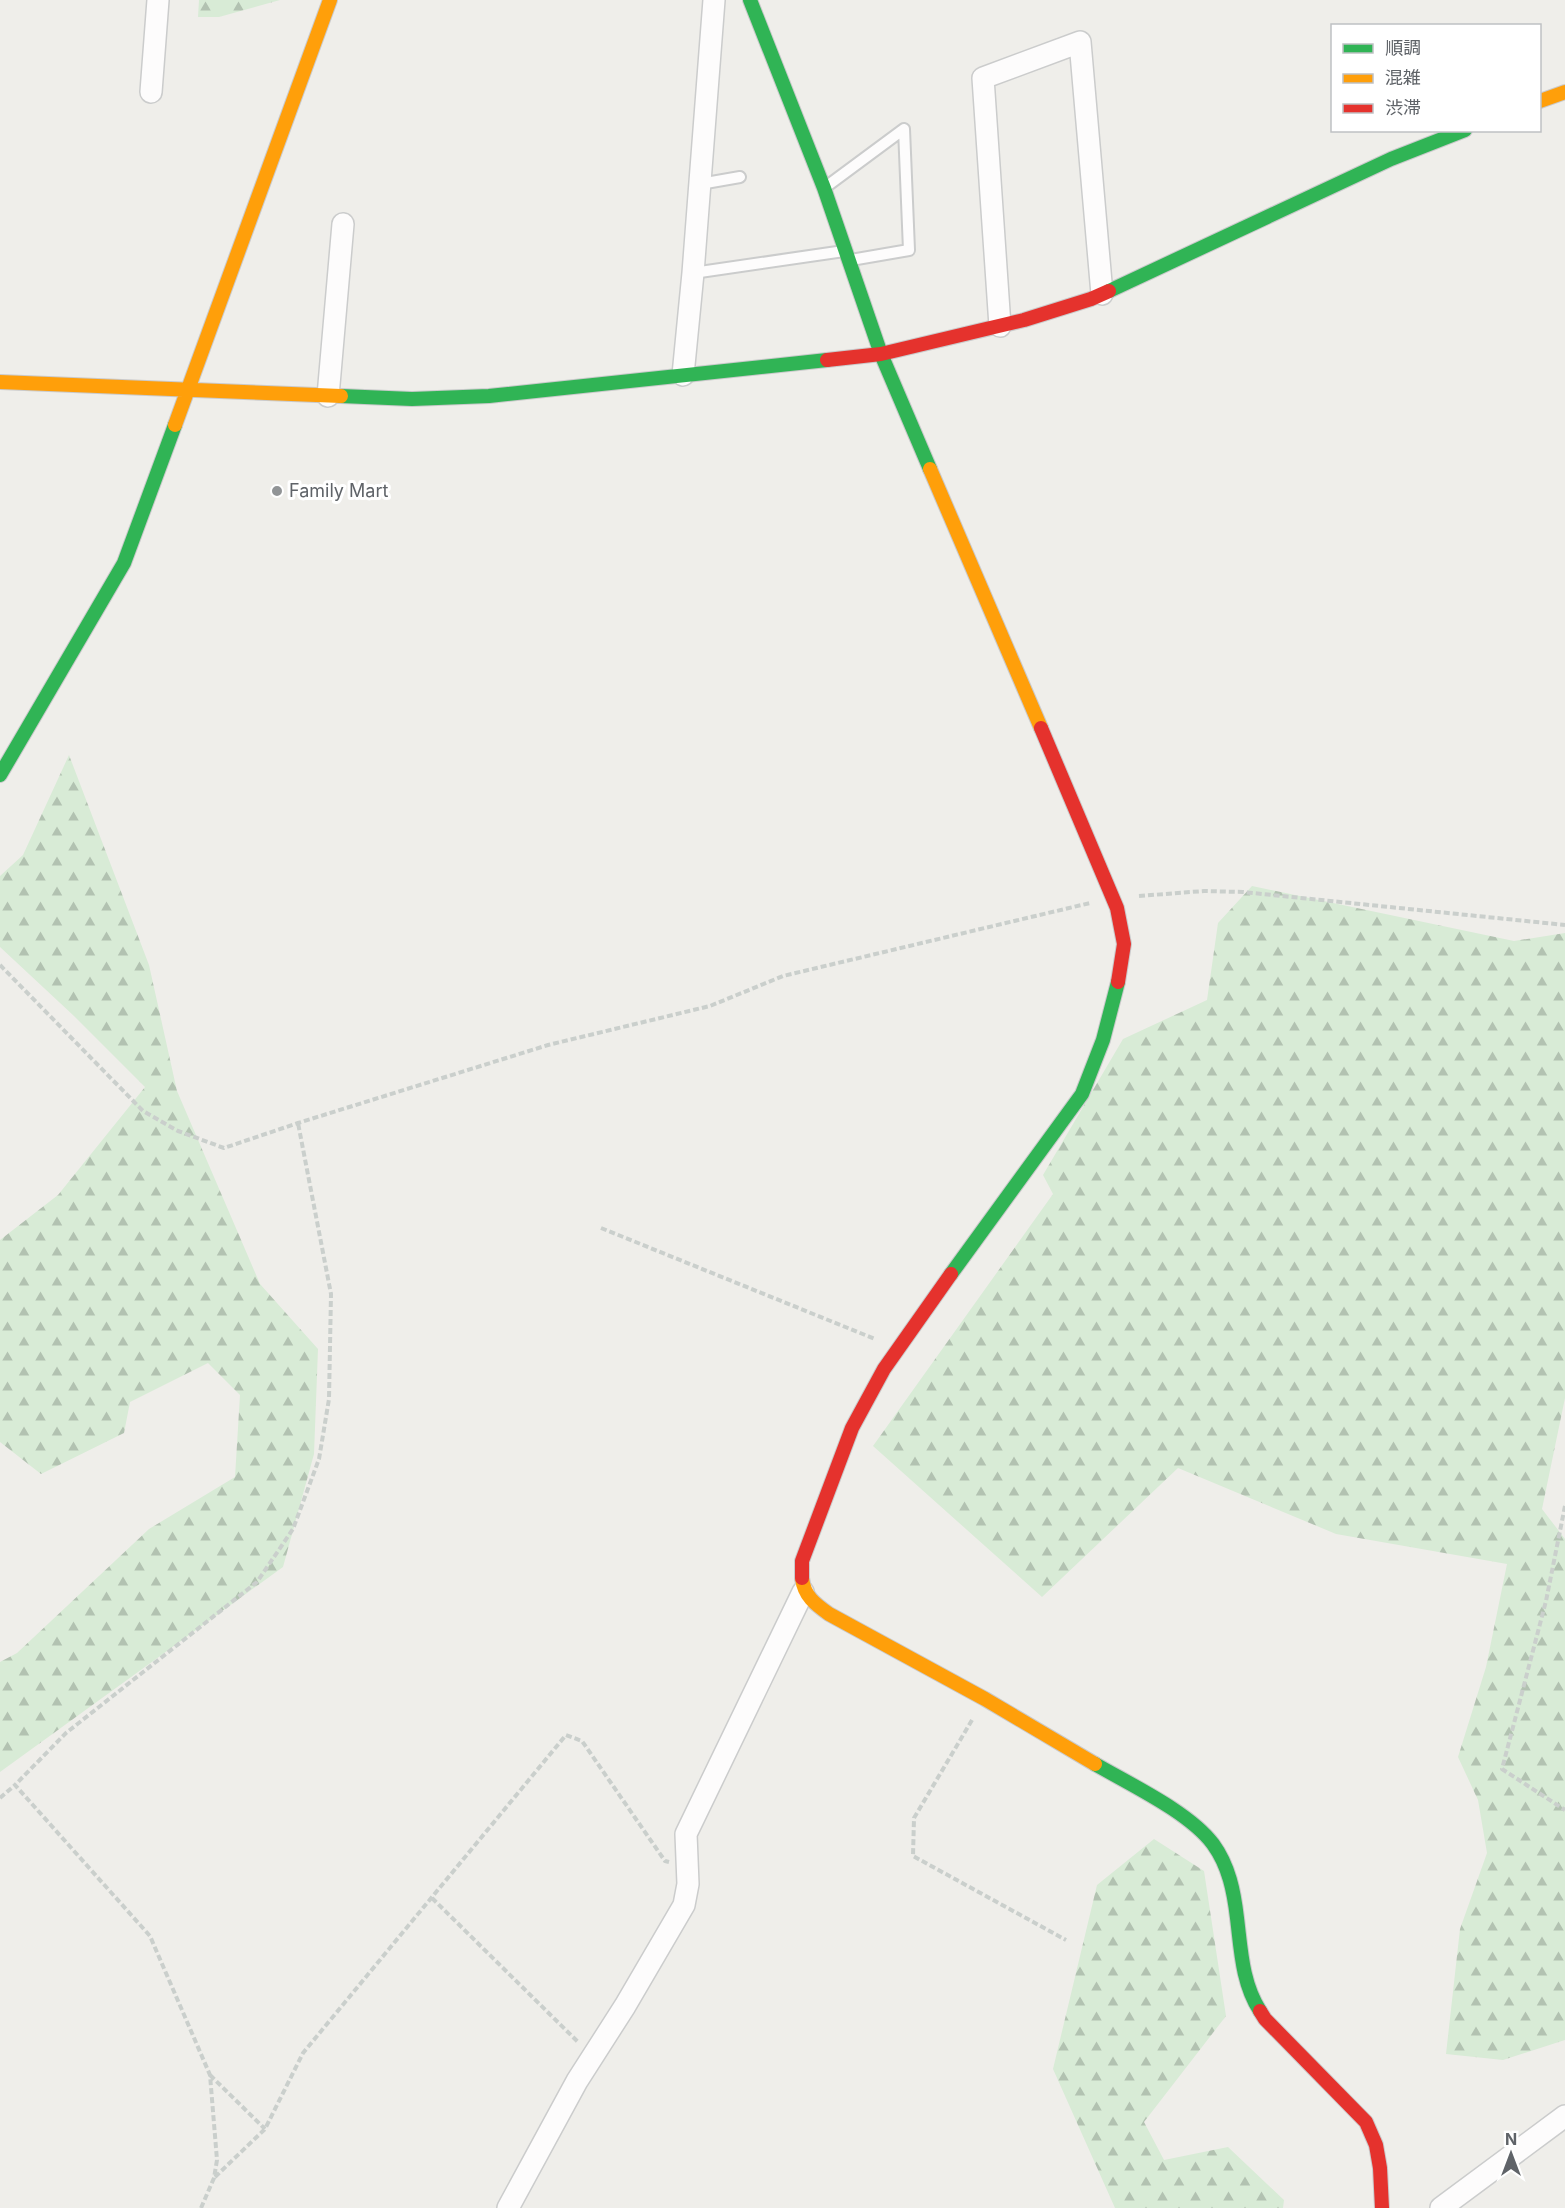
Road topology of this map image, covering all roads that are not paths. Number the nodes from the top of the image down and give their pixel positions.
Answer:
1 (158, 0) edge
2 (330, 0) edge
3 (714, 0) edge
4 (750, 0) edge
5 (151, 92) dead end
6 (1565, 92) edge
7 (1541, 101) edge
8 (1460, 132) edge
9 (740, 177) dead end
10 (700, 184) junction
11 (824, 188) junction
12 (343, 224) dead end
13 (846, 256) junction
14 (693, 273) junction
15 (1102, 294) junction
16 (1000, 326) junction
17 (881, 354) junction
18 (683, 375) junction
19 (0, 382) edge
20 (187, 390) junction
21 (328, 396) junction
22 (0, 775) edge
23 (803, 1592) junction
24 (1565, 2116) edge
25 (508, 2208) edge
26 (1382, 2208) edge
27 (1441, 2208) edge

1 - 5 street
2 - 20 street
3 - 10 street
4 - 11 street
6 - 7 street
8 - 15 street
9 - 10 lane
10 - 14 street
11 - 13 street
11 - 13 lane
12 - 21 street
13 - 14 lane
13 - 17 street
14 - 18 street
15 - 16 street
15 - 16 street
16 - 17 street
17 - 18 street
17 - 23 street
18 - 21 street
19 - 20 street
20 - 21 street
20 - 22 street
23 - 25 street
23 - 26 street
24 - 27 street

